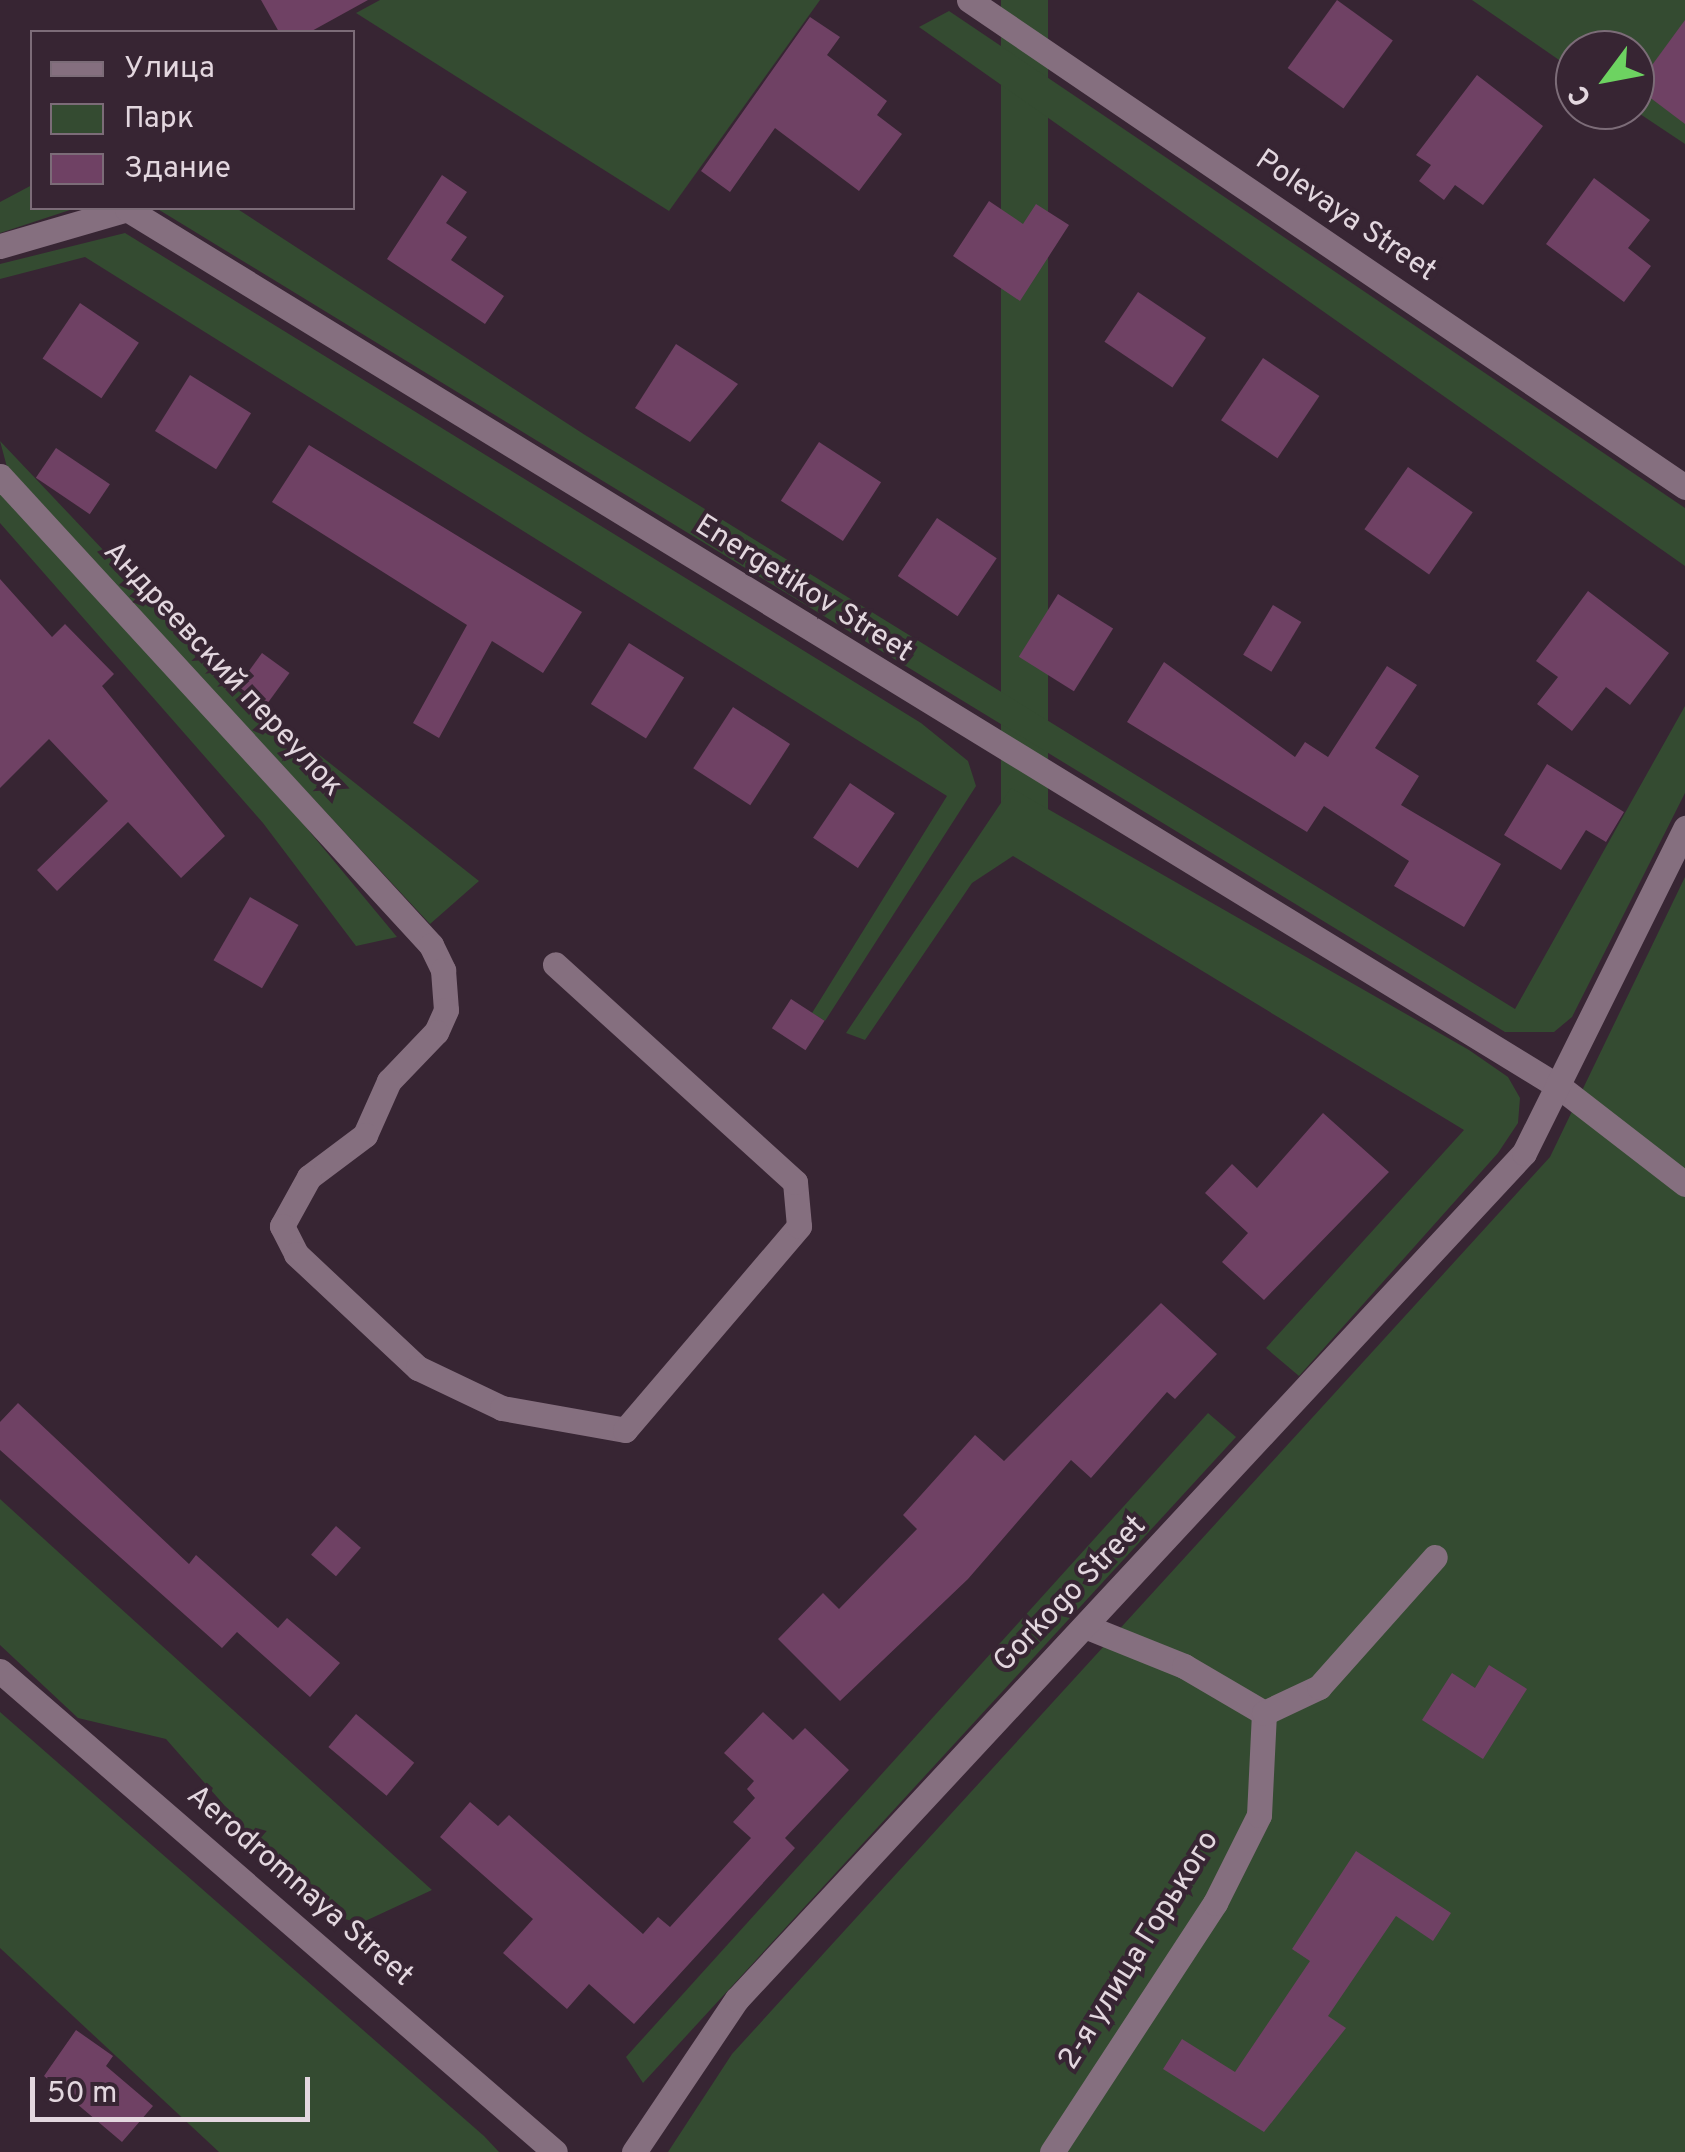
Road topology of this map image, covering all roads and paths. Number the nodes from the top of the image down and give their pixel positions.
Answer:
1 (969, 0) edge
2 (124, 210) edge
3 (129, 210) edge
4 (0, 246) edge
5 (0, 476) edge
6 (1685, 487) edge
7 (1685, 828) edge
8 (555, 964) dead end
9 (1562, 1088) junction
10 (1685, 1184) edge
11 (1435, 1557) dead end
12 (1087, 1626) junction
13 (0, 1671) edge
14 (1264, 1712) junction
15 (555, 2152) edge
16 (634, 2152) edge
17 (1052, 2152) edge

1 - 6 street, Polevaya Street
2 - 4 street, Energetikov Street
3 - 9 street, Energetikov Street
5 - 8 street, Андреевский переулок
7 - 9 street
9 - 10 street, Energetikov Street
9 - 12 street, Gorkogo Street
11 - 14 street
12 - 14 street
12 - 16 street, Gorkogo Street
13 - 15 street, Aerodromnaya Street
14 - 17 street, 2-я улица Горького

